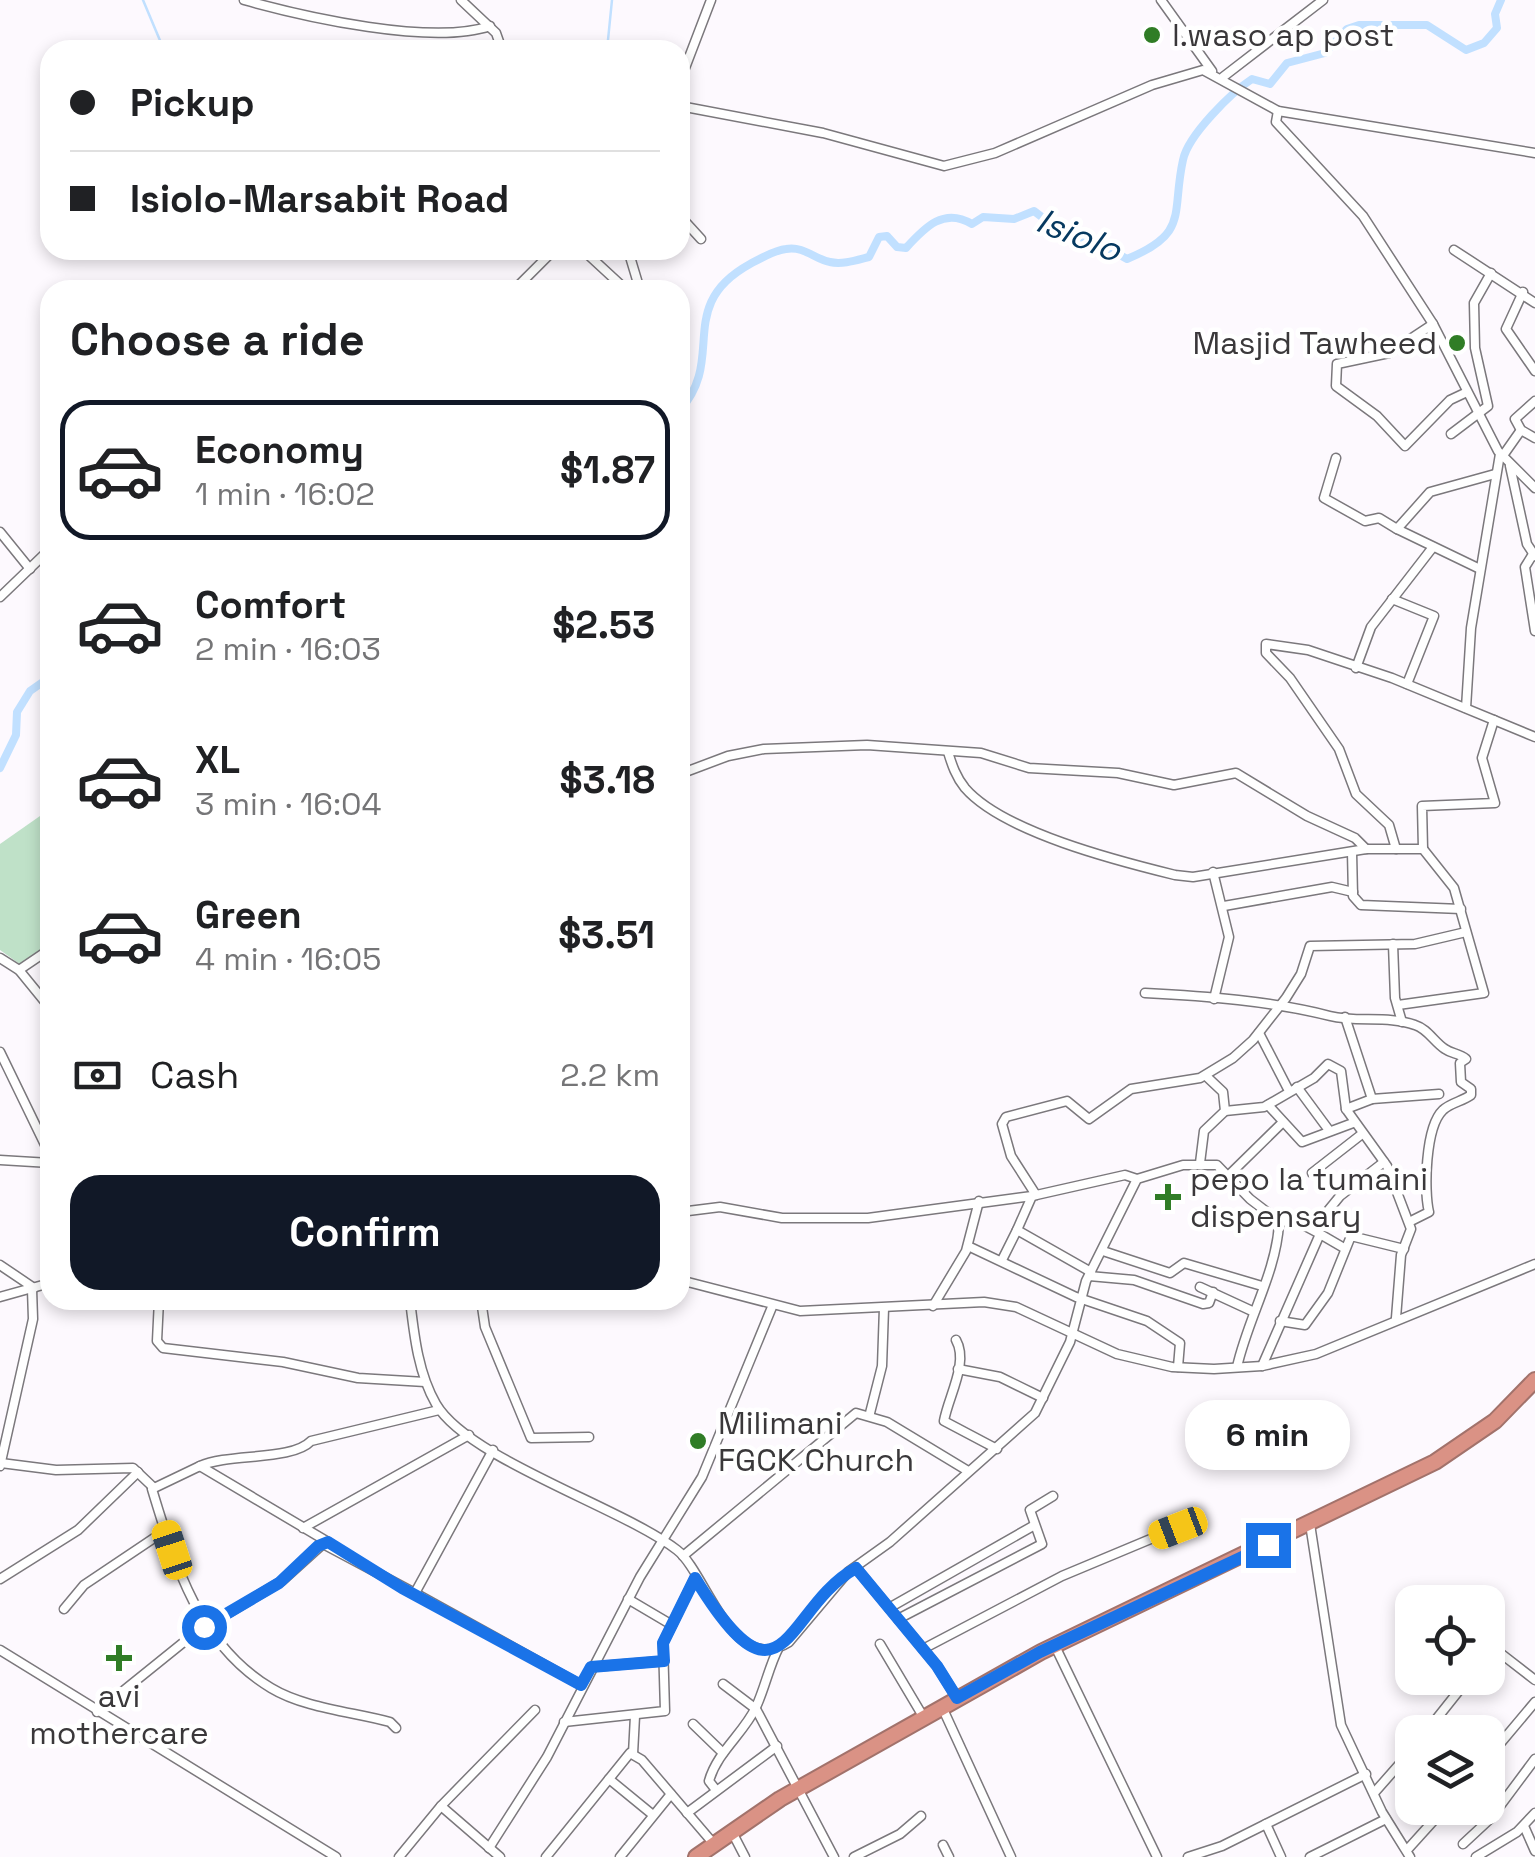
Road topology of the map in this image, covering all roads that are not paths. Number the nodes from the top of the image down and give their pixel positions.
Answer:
1 (244, 0) edge
2 (462, 0) edge
3 (711, 0) edge
4 (1161, 0) edge
5 (1323, 0) edge
6 (490, 26) junction
7 (497, 40) edge
8 (690, 55) edge
9 (1212, 71) junction
10 (1223, 77) junction
11 (690, 107) edge
12 (1278, 112) junction
13 (1535, 153) edge
14 (690, 227) edge
15 (701, 239) dead end
16 (1454, 250) dead end
17 (544, 260) edge
18 (594, 260) edge
19 (1491, 273) junction
20 (524, 280) edge
21 (616, 280) edge
22 (1523, 292) junction
23 (1535, 303) edge
24 (1433, 324) junction
25 (1535, 371) edge
26 (1468, 392) junction
27 (1535, 401) edge
28 (1479, 416) junction
29 (1521, 430) junction
30 (1450, 434) dead end
31 (1535, 438) edge
32 (1501, 456) junction
33 (1336, 458) dead end
34 (1510, 466) junction
35 (1495, 474) junction
36 (1535, 488) edge
37 (1397, 528) junction
38 (0, 532) edge
39 (1433, 547) junction
40 (1534, 555) edge
41 (40, 558) edge
42 (30, 568) junction
43 (1480, 569) junction
44 (0, 598) edge
45 (1392, 598) junction
46 (1535, 631) edge
47 (1356, 668) junction
48 (1406, 684) junction
49 (1466, 708) junction
50 (1494, 720) junction
51 (1533, 735) edge
52 (948, 752) junction
53 (690, 770) edge
54 (1366, 849) junction
55 (1396, 849) junction
56 (1423, 849) junction
57 (1352, 852) junction
58 (1213, 872) junction
59 (1353, 892) junction
60 (1224, 906) junction
61 (1461, 910) junction
62 (1466, 932) junction
63 (1393, 944) junction
64 (40, 955) edge
65 (0, 958) edge
66 (19, 970) junction
67 (1145, 993) dead end
68 (40, 996) edge
69 (1214, 999) junction
70 (1398, 1005) junction
71 (1278, 1009) junction
72 (1345, 1018) junction
73 (1402, 1022) junction
74 (1260, 1034) junction
75 (0, 1052) edge
76 (1206, 1076) junction
77 (1293, 1089) junction
78 (1440, 1094) dead end
79 (1372, 1100) junction
80 (1268, 1105) junction
81 (1346, 1109) junction
82 (1225, 1111) junction
83 (1282, 1122) junction
84 (1353, 1122) junction
85 (1328, 1130) junction
86 (40, 1134) edge
87 (1362, 1134) junction
88 (0, 1160) edge
89 (40, 1162) edge
90 (1384, 1162) junction
91 (1200, 1163) junction
92 (1312, 1173) dead end
93 (1230, 1174) junction
94 (1138, 1179) junction
95 (1034, 1195) junction
96 (980, 1201) junction
97 (690, 1210) edge
98 (1280, 1222) junction
99 (1410, 1222) junction
100 (1017, 1230) junction
101 (1316, 1231) junction
102 (968, 1246) junction
103 (1344, 1248) junction
104 (1404, 1248) junction
105 (1103, 1250) junction
106 (1002, 1260) junction
107 (1535, 1264) edge
108 (0, 1266) edge
109 (1090, 1274) junction
110 (690, 1283) edge
111 (40, 1286) edge
112 (1262, 1286) junction
113 (1200, 1287) dead end
114 (33, 1288) junction
115 (1213, 1292) junction
116 (0, 1297) edge
117 (1081, 1299) junction
118 (933, 1306) junction
119 (772, 1307) junction
120 (884, 1308) junction
121 (159, 1310) edge
122 (412, 1310) edge
123 (482, 1310) edge
124 (1252, 1311) junction
125 (1396, 1318) junction
126 (1280, 1321) junction
127 (1073, 1334) junction
128 (956, 1340) dead end
129 (1262, 1366) junction
130 (1178, 1367) junction
131 (1237, 1367) junction
132 (958, 1369) junction
133 (1535, 1380) edge
134 (426, 1382) junction
135 (1043, 1398) junction
136 (439, 1410) junction
137 (870, 1413) junction
138 (469, 1435) junction
139 (589, 1437) dead end
140 (996, 1449) junction
141 (492, 1450) junction
142 (0, 1464) edge
143 (200, 1466) junction
144 (138, 1472) junction
145 (968, 1472) junction
146 (153, 1487) junction
147 (1053, 1496) dead end
148 (1310, 1524) junction
149 (1033, 1526) junction
150 (302, 1528) junction
151 (1178, 1528) dead end
152 (166, 1530) junction
153 (660, 1541) junction
154 (328, 1542) junction
155 (683, 1556) junction
156 (856, 1568) junction
157 (695, 1578) junction
158 (0, 1579) edge
159 (415, 1593) junction
160 (628, 1599) junction
161 (889, 1608) junction
162 (64, 1609) dead end
163 (898, 1619) junction
164 (672, 1625) junction
165 (204, 1627) junction
166 (880, 1644) dead end
167 (1056, 1646) junction
168 (779, 1647) junction
169 (923, 1649) junction
170 (0, 1650) edge
171 (1505, 1657) edge
172 (664, 1661) junction
173 (591, 1667) junction
174 (1535, 1680) edge
175 (723, 1684) dead end
176 (581, 1685) junction
177 (1455, 1695) edge
178 (957, 1698) junction
179 (1535, 1702) edge
180 (942, 1707) junction
181 (756, 1709) junction
182 (535, 1710) dead end
183 (97, 1712) junction
184 (1440, 1715) edge
185 (636, 1716) junction
186 (924, 1718) junction
187 (564, 1722) junction
188 (693, 1724) dead end
189 (396, 1728) dead end
190 (1505, 1738) edge
191 (778, 1746) junction
192 (723, 1753) junction
193 (633, 1754) junction
194 (1535, 1759) edge
195 (1395, 1769) edge
196 (1366, 1774) junction
197 (609, 1779) junction
198 (800, 1788) junction
199 (716, 1790) junction
200 (1374, 1793) junction
201 (671, 1794) junction
202 (441, 1806) junction
203 (687, 1813) junction
204 (1535, 1814) edge
205 (653, 1815) junction
206 (921, 1816) dead end
207 (1386, 1819) junction
208 (1266, 1824) junction
209 (1430, 1825) edge
210 (1524, 1826) junction
211 (731, 1830) junction
212 (713, 1843) junction
213 (1463, 1844) dead end
214 (944, 1845) dead end
215 (1222, 1846) junction
216 (489, 1848) junction
217 (1535, 1851) edge
218 (1408, 1853) edge
219 (336, 1857) edge
220 (399, 1857) edge
221 (500, 1857) edge
222 (546, 1857) edge
223 (620, 1857) edge
224 (696, 1857) edge
225 (745, 1857) edge
226 (834, 1857) edge
227 (854, 1857) edge
228 (949, 1857) edge
229 (1011, 1857) edge
230 (1157, 1857) edge
231 (1188, 1857) edge
232 (1227, 1857) edge
233 (1282, 1857) edge
234 (1310, 1857) edge
235 (1476, 1857) edge

1 - 6 street
2 - 6 street
3 - 8 street
4 - 9 street
5 - 10 street
6 - 7 street
9 - 10 street
9 - 11 street
10 - 12 street
12 - 13 street
12 - 24 street
14 - 15 street
16 - 19 street
17 - 20 street
18 - 21 street
19 - 22 street
19 - 28 street
22 - 23 street
22 - 25 street
24 - 26 street
24 - 26 street
26 - 28 street
27 - 29 street
28 - 30 street
28 - 32 street
29 - 31 street
29 - 32 street
32 - 34 street
32 - 35 street
33 - 37 street
34 - 36 street
34 - 40 street
35 - 37 street
35 - 43 street
37 - 39 street
38 - 42 street
39 - 43 street
39 - 45 street
40 - 46 street
41 - 42 street
42 - 44 street
43 - 49 street
45 - 47 street
45 - 48 street
47 - 48 street
47 - 55 street
48 - 49 street
49 - 50 street
50 - 51 street
50 - 56 street
52 - 53 street
52 - 54 street
52 - 58 street
54 - 55 street
54 - 57 street
55 - 56 street
56 - 61 street
57 - 58 street
57 - 59 street
58 - 60 street
59 - 60 street
59 - 61 street
60 - 69 street
61 - 62 street
62 - 63 street
62 - 70 street
63 - 70 street
63 - 71 street
64 - 66 street
65 - 66 street
66 - 68 street
67 - 69 street
69 - 71 street
70 - 73 street
71 - 72 street
71 - 74 street
72 - 73 street
72 - 79 street
73 - 99 street
74 - 76 street
74 - 77 street
75 - 86 street
76 - 82 street
76 - 95 street
77 - 80 street
77 - 81 street
77 - 85 street
78 - 79 street
79 - 81 street
80 - 82 street
80 - 83 street
81 - 84 street
82 - 91 street
83 - 85 street
83 - 93 street
84 - 85 street
84 - 87 street
87 - 90 street
87 - 92 street
88 - 89 street
90 - 99 street
90 - 101 street
91 - 93 street
91 - 94 street
93 - 98 street
94 - 95 street
94 - 105 street
95 - 96 street
95 - 100 street
96 - 97 street
96 - 102 street
98 - 101 street
98 - 112 street
99 - 104 street
100 - 106 street
100 - 109 street
101 - 103 street
101 - 126 street
102 - 106 street
102 - 118 street
103 - 104 street
103 - 126 street
104 - 125 street
105 - 109 street
105 - 112 street
106 - 117 street
107 - 125 street
108 - 114 street
109 - 115 street
109 - 117 street
110 - 119 street
111 - 114 street
112 - 124 street
113 - 115 street
114 - 116 street
114 - 142 street
115 - 124 street
117 - 127 street
117 - 130 street
118 - 120 street
118 - 127 street
119 - 120 street
119 - 153 street
120 - 137 street
121 - 134 street
122 - 134 street
123 - 139 street
124 - 131 street
125 - 129 street
126 - 129 street
127 - 130 street
127 - 135 street
128 - 132 street
129 - 131 street
130 - 131 street
132 - 135 street
132 - 140 street
133 - 148 highway
134 - 136 street
135 - 140 street
136 - 138 street
136 - 143 street
137 - 145 street
137 - 155 street
138 - 141 street
138 - 150 street
140 - 145 street
141 - 153 street
141 - 159 street
142 - 144 street
143 - 146 street
143 - 150 street
144 - 146 street
144 - 158 street
145 - 156 street
146 - 152 street
147 - 149 street
148 - 167 highway
148 - 196 street
149 - 161 street
149 - 163 street
150 - 154 street
151 - 169 street
152 - 162 street
152 - 165 street
153 - 155 street
153 - 160 street
154 - 159 street
154 - 165 street
155 - 157 street
156 - 161 street
156 - 168 street
157 - 164 street
157 - 168 street
159 - 176 street
160 - 164 street
160 - 173 street
161 - 163 street
163 - 169 street
164 - 172 street
165 - 183 street
165 - 189 street
166 - 186 street
167 - 178 highway
167 - 230 street
168 - 181 street
169 - 178 street
170 - 183 street
171 - 174 street
172 - 173 street
172 - 185 street
173 - 176 street
175 - 181 street
176 - 187 street
177 - 184 street
178 - 180 highway
179 - 190 street
180 - 186 highway
180 - 229 street
181 - 191 street
181 - 192 street
182 - 202 street
183 - 219 street
185 - 187 street
185 - 193 street
186 - 198 highway
187 - 216 street
188 - 192 street
191 - 198 street
191 - 199 street
192 - 199 street
193 - 197 street
193 - 201 street
194 - 213 street
195 - 200 street
196 - 200 street
196 - 208 street
197 - 205 street
197 - 222 street
198 - 211 highway
198 - 226 street
199 - 203 street
200 - 207 street
201 - 203 street
201 - 205 street
202 - 216 street
202 - 220 street
203 - 212 street
204 - 210 street
205 - 223 street
206 - 227 street
207 - 218 street
207 - 234 street
208 - 215 street
208 - 233 street
209 - 218 street
210 - 217 street
210 - 235 street
211 - 212 highway
211 - 225 street
212 - 224 highway
214 - 228 street
215 - 231 street
215 - 232 street
216 - 221 street

